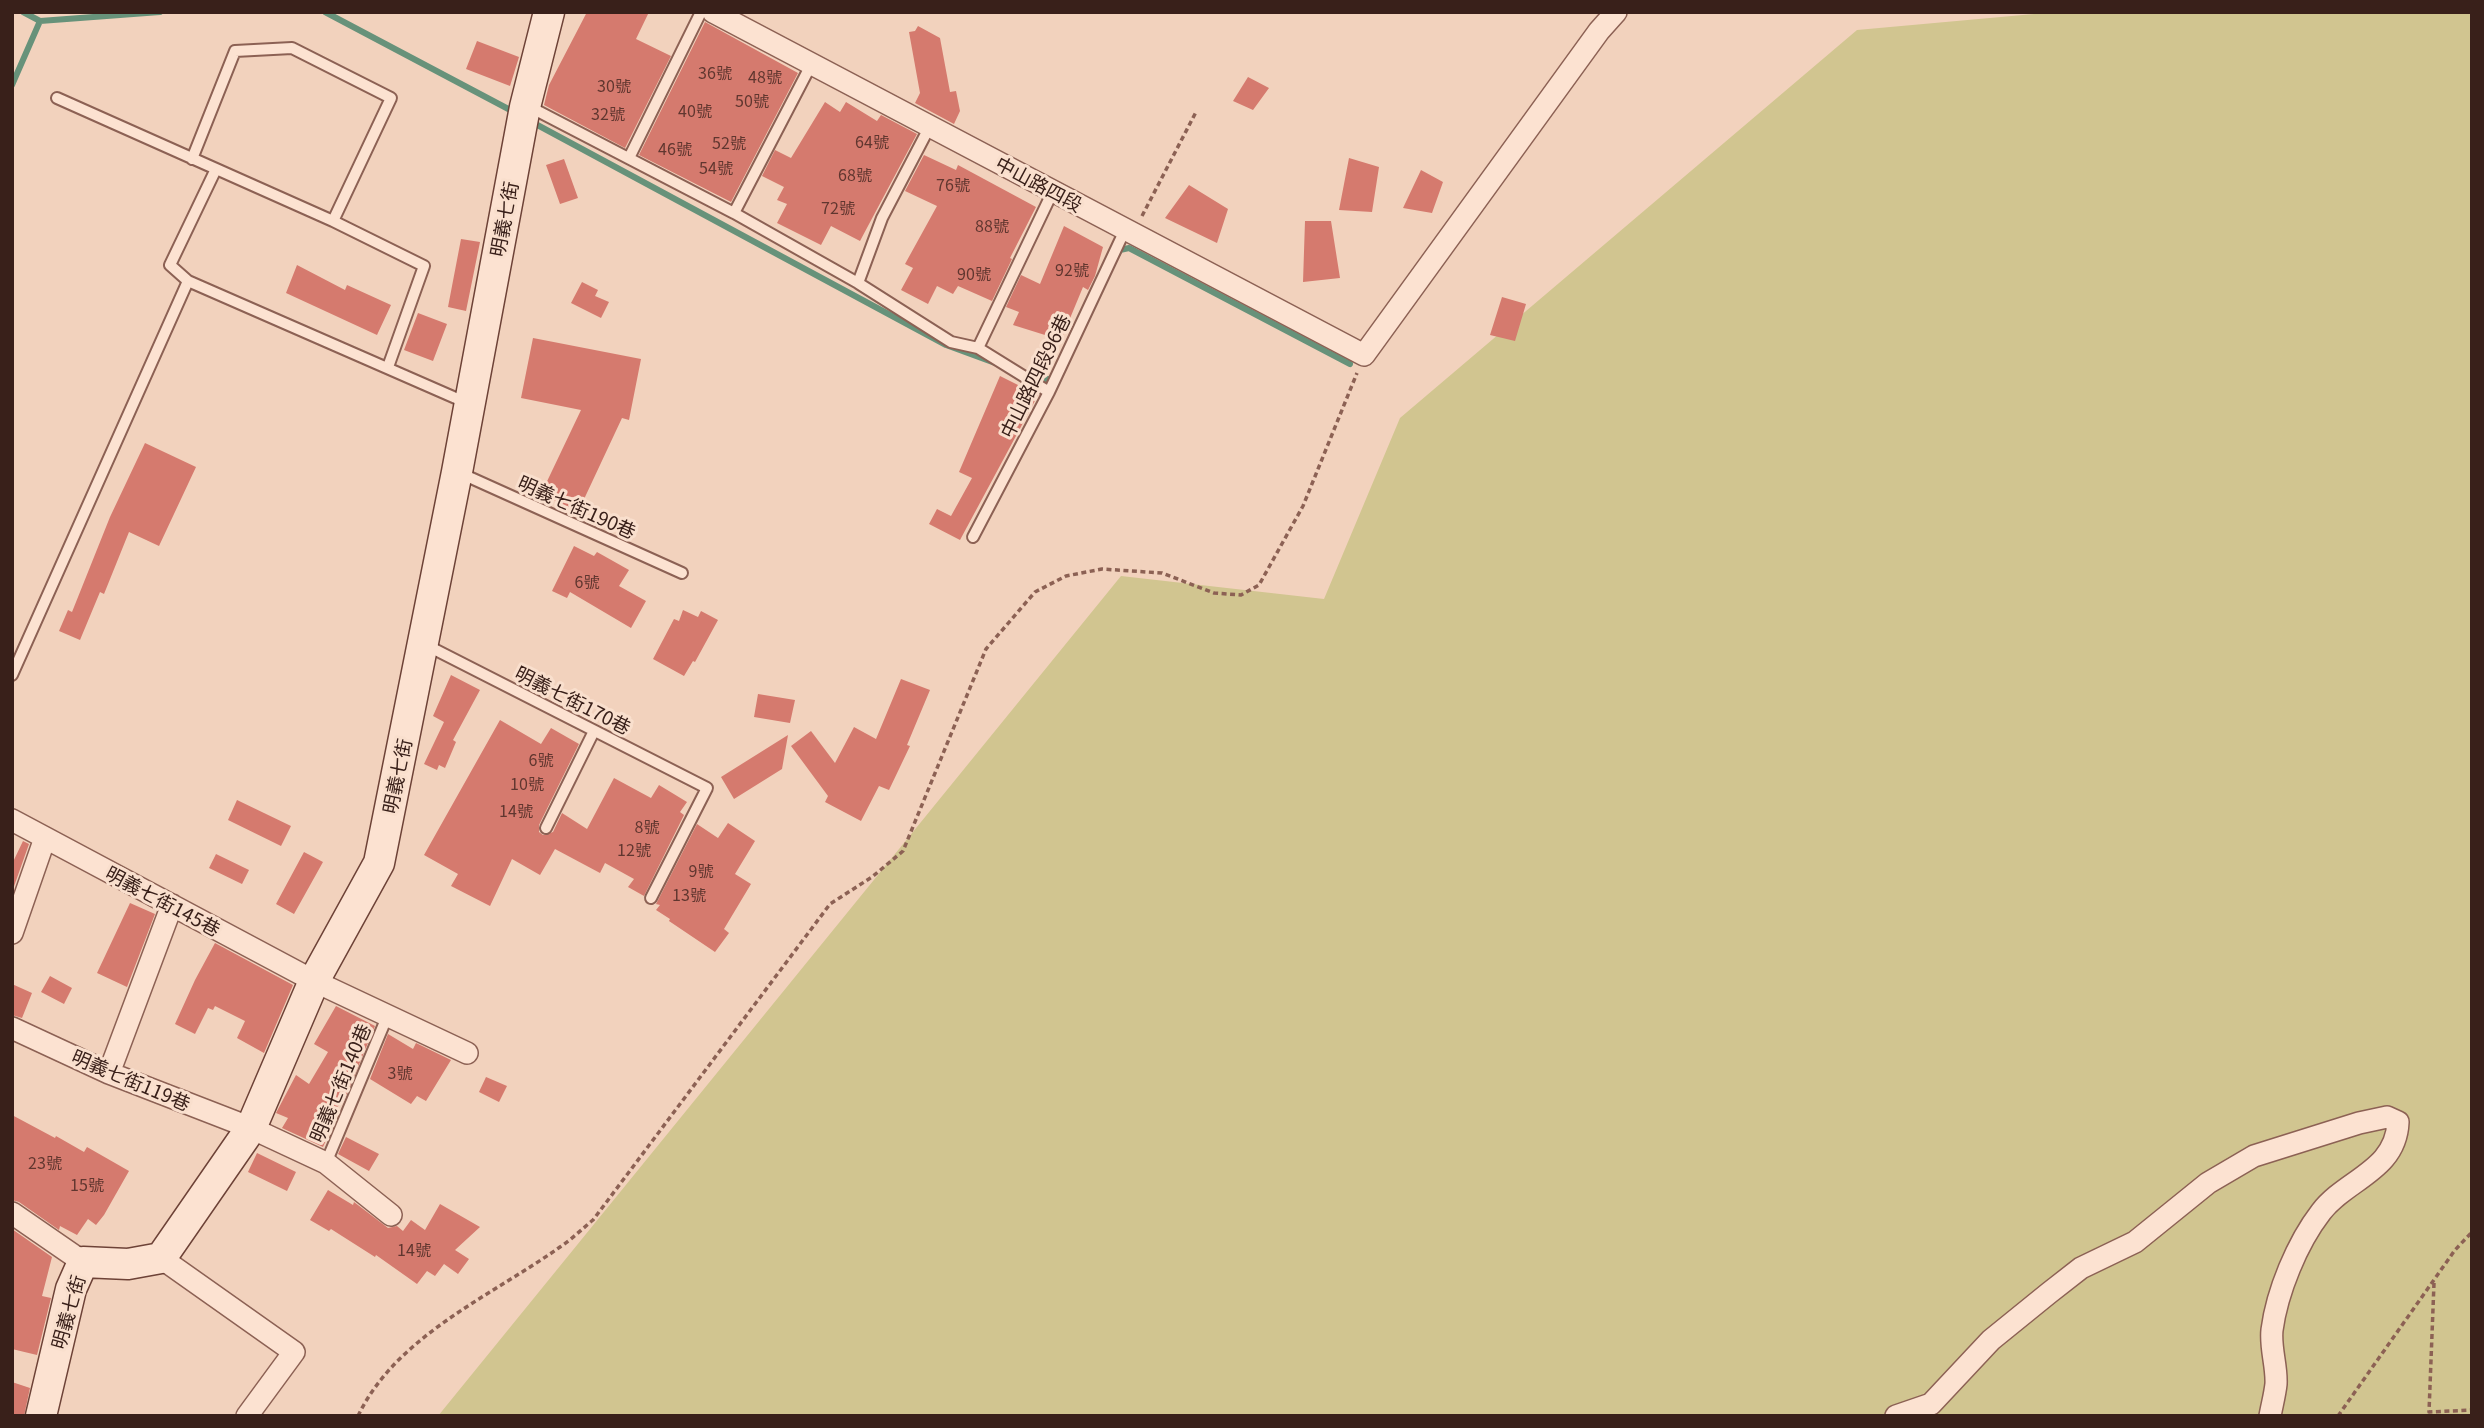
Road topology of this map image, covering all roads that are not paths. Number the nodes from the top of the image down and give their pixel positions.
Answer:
1 (550, 12) edge
2 (701, 12) edge
3 (713, 12) edge
4 (1616, 12) edge
5 (812, 64) junction
6 (57, 98) dead end
7 (524, 113) junction
8 (930, 126) junction
9 (629, 158) junction
10 (192, 159) junction
11 (216, 169) junction
12 (1053, 191) junction
13 (734, 213) junction
14 (333, 221) junction
15 (1129, 232) junction
16 (188, 281) junction
17 (858, 283) junction
18 (978, 348) junction
19 (388, 367) junction
20 (1049, 392) junction
21 (470, 405) junction
22 (457, 472) junction
23 (972, 537) dead end
24 (682, 573) dead end
25 (424, 644) junction
26 (12, 675) edge
27 (594, 731) junction
28 (12, 820) edge
29 (546, 828) dead end
30 (46, 838) junction
31 (651, 898) dead end
32 (172, 905) junction
33 (12, 933) edge
34 (314, 981) junction
35 (387, 1017) junction
36 (12, 1028) edge
37 (467, 1053) dead end
38 (109, 1073) junction
39 (251, 1128) junction
40 (326, 1163) junction
41 (12, 1213) edge
42 (391, 1215) dead end
43 (161, 1258) junction
44 (83, 1262) junction
45 (41, 1416) edge
46 (247, 1416) edge
47 (1895, 1416) edge
48 (2270, 1416) edge

1 - 7 street, 明義七街
2 - 9 lane
3 - 5 street, 中山路四段
4 - 15 street, 中山路四段
5 - 8 street, 中山路四段
5 - 13 lane
6 - 10 lane
7 - 9 lane
7 - 21 street, 明義七街
8 - 12 street, 中山路四段
8 - 17 lane
9 - 13 lane
10 - 11 lane
10 - 14 lane
11 - 14 lane
11 - 16 lane
12 - 15 street, 中山路四段
12 - 18 lane
13 - 17 lane
14 - 19 lane
15 - 20 lane, 中山路四段96巷
16 - 19 lane
16 - 26 lane
17 - 18 lane
18 - 20 lane
19 - 21 lane
20 - 23 lane, 中山路四段96巷
21 - 22 street, 明義七街
22 - 24 lane, 明義七街190巷
22 - 25 street, 明義七街
25 - 27 lane, 明義七街170巷
25 - 34 street, 明義七街
27 - 29 lane
27 - 31 lane, 明義七街170巷
28 - 30 street, 明義七街145巷
30 - 32 street, 明義七街145巷
30 - 33 street
32 - 34 street, 明義七街145巷
32 - 38 street
34 - 35 street, 明義七街145巷
34 - 39 street, 明義七街
35 - 37 street, 明義七街145巷
35 - 40 lane, 明義七街140巷
36 - 38 street, 明義七街119巷
38 - 39 street, 明義七街119巷
39 - 40 street, 明義七街119巷
39 - 43 street, 明義七街
40 - 42 street, 明義七街119巷
41 - 44 street
43 - 44 street, 明義七街
43 - 46 street
44 - 45 street, 明義七街
47 - 48 street

